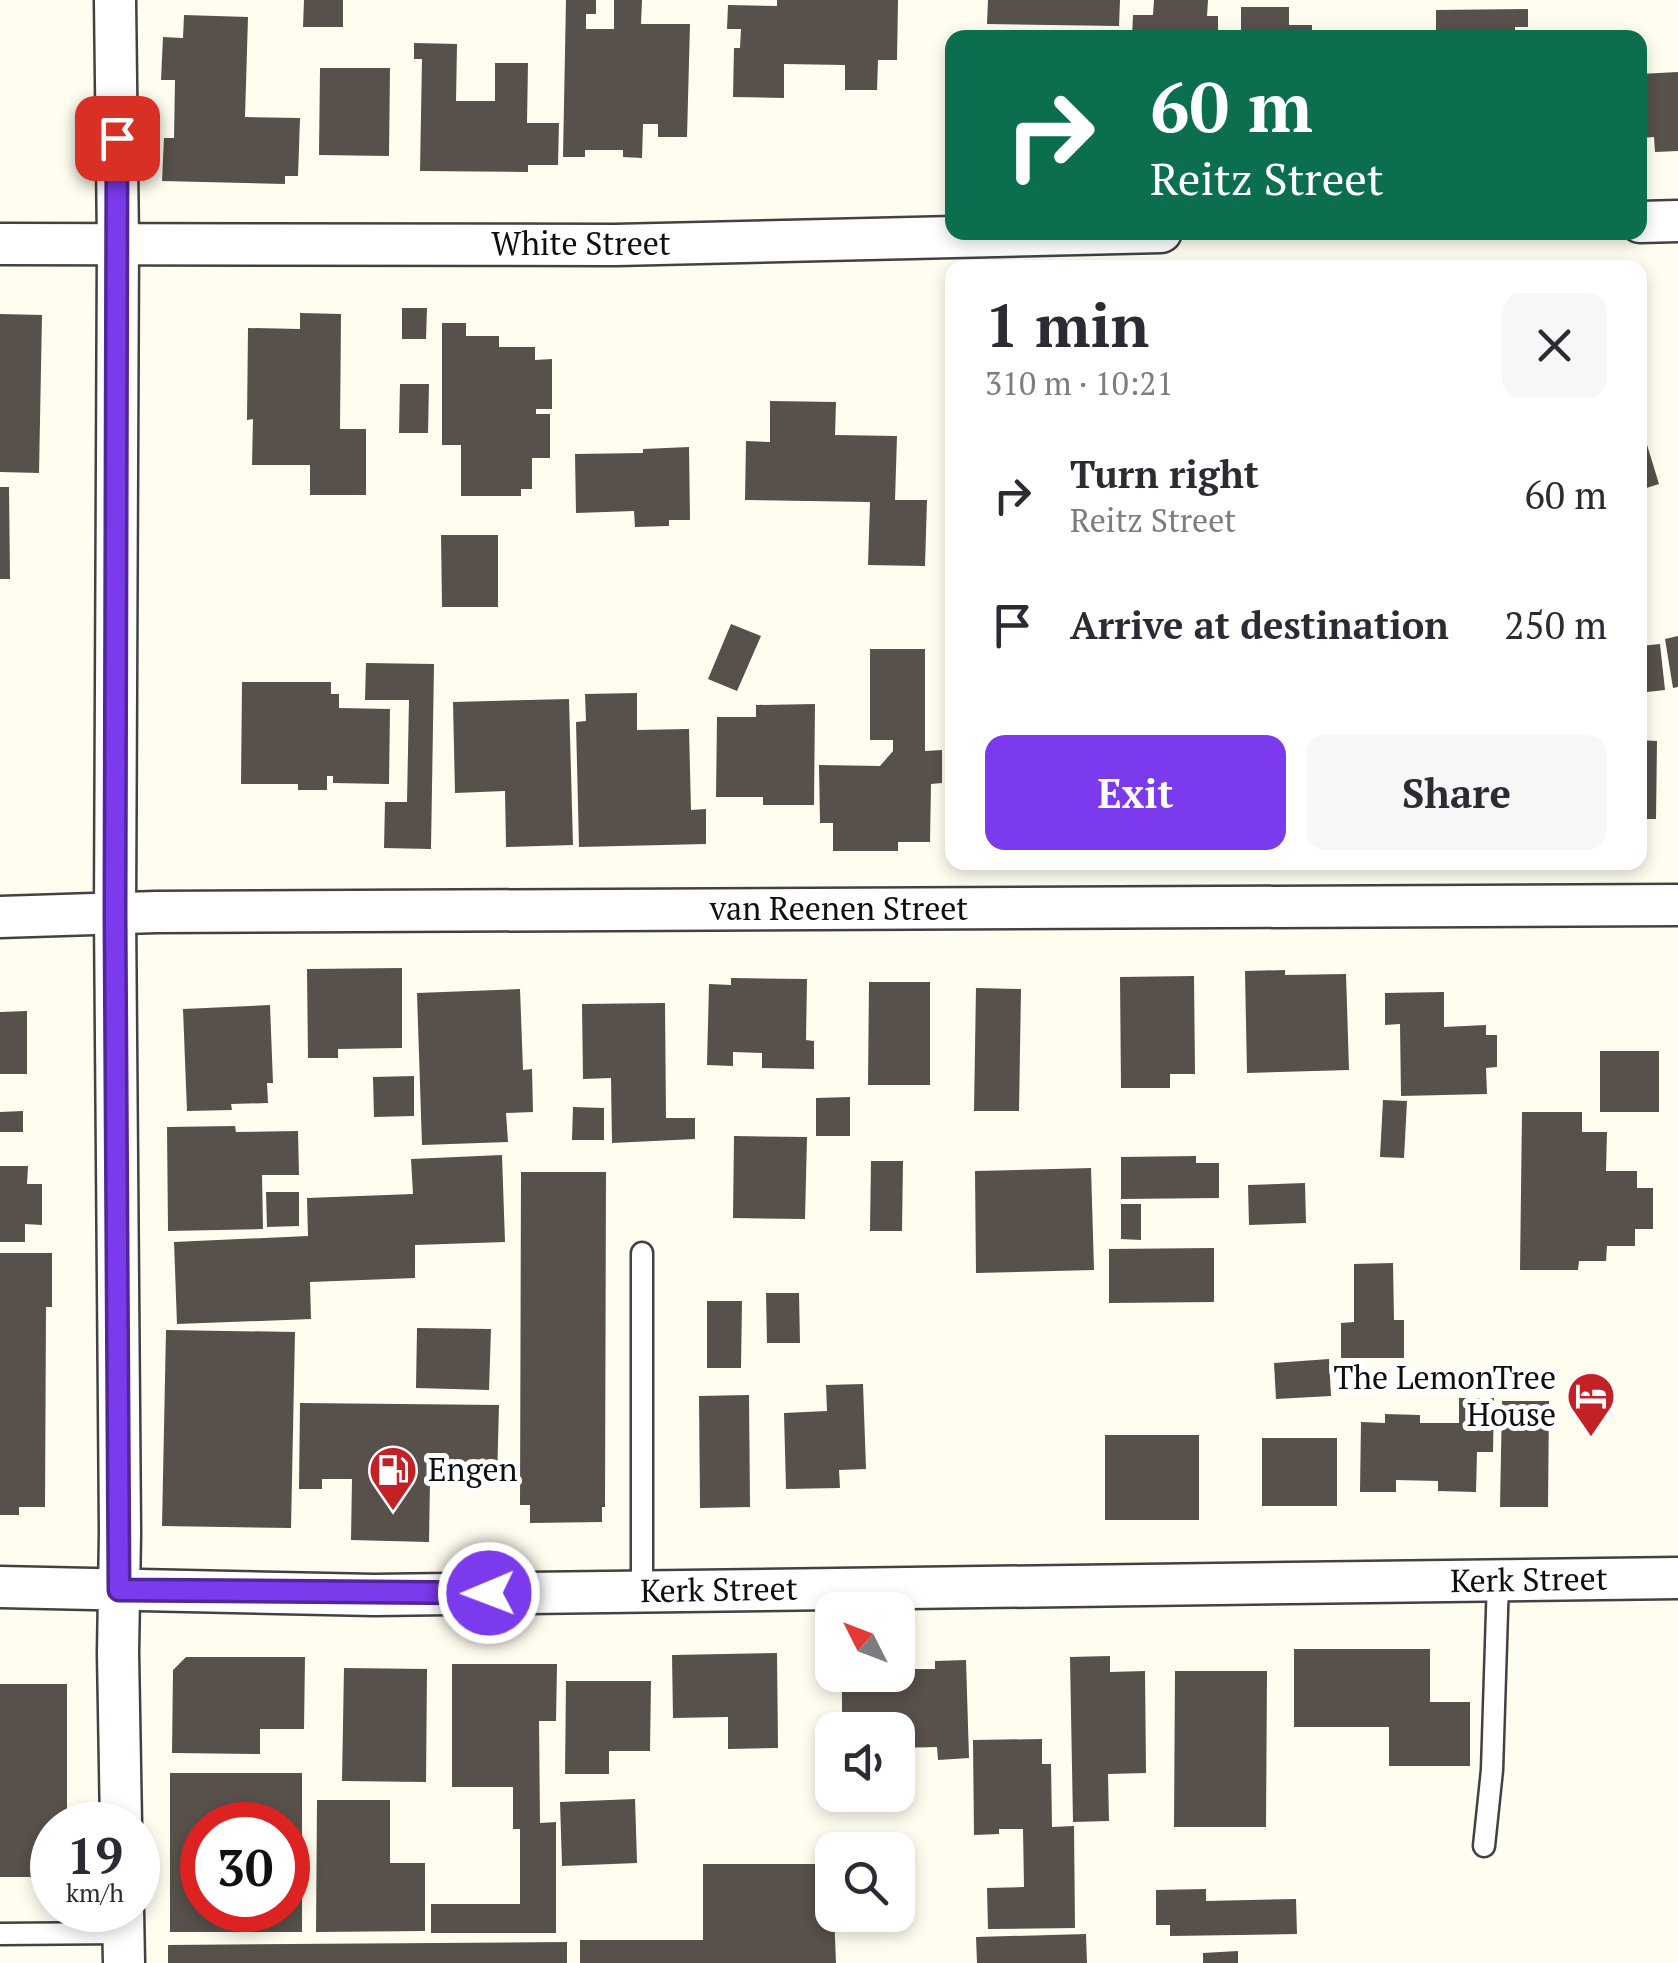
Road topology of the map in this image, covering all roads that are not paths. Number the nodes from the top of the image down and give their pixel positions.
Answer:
1 (115, 0) edge
2 (1678, 221) edge
3 (1647, 222) edge
4 (945, 237) edge
5 (118, 242) junction
6 (0, 244) edge
7 (1678, 905) edge
8 (115, 913) junction
9 (0, 917) edge
10 (642, 1253) dead end
11 (1678, 1578) edge
12 (1498, 1580) junction
13 (0, 1588) edge
14 (119, 1590) junction
15 (642, 1591) junction
16 (121, 1802) edge
17 (1484, 1846) dead end
18 (0, 1934) edge
19 (124, 1935) edge

1 - 5 street
2 - 3 street
4 - 5 street, White Street
5 - 6 street, White Street
5 - 8 street
7 - 8 street, van Reenen Street
8 - 9 street, van Reenen Street
8 - 14 street
10 - 15 lane
11 - 12 street, Kerk Street
12 - 15 street, Kerk Street
12 - 17 lane
13 - 14 street, Kerk Street
14 - 15 street, Kerk Street
14 - 16 street
18 - 19 lane

